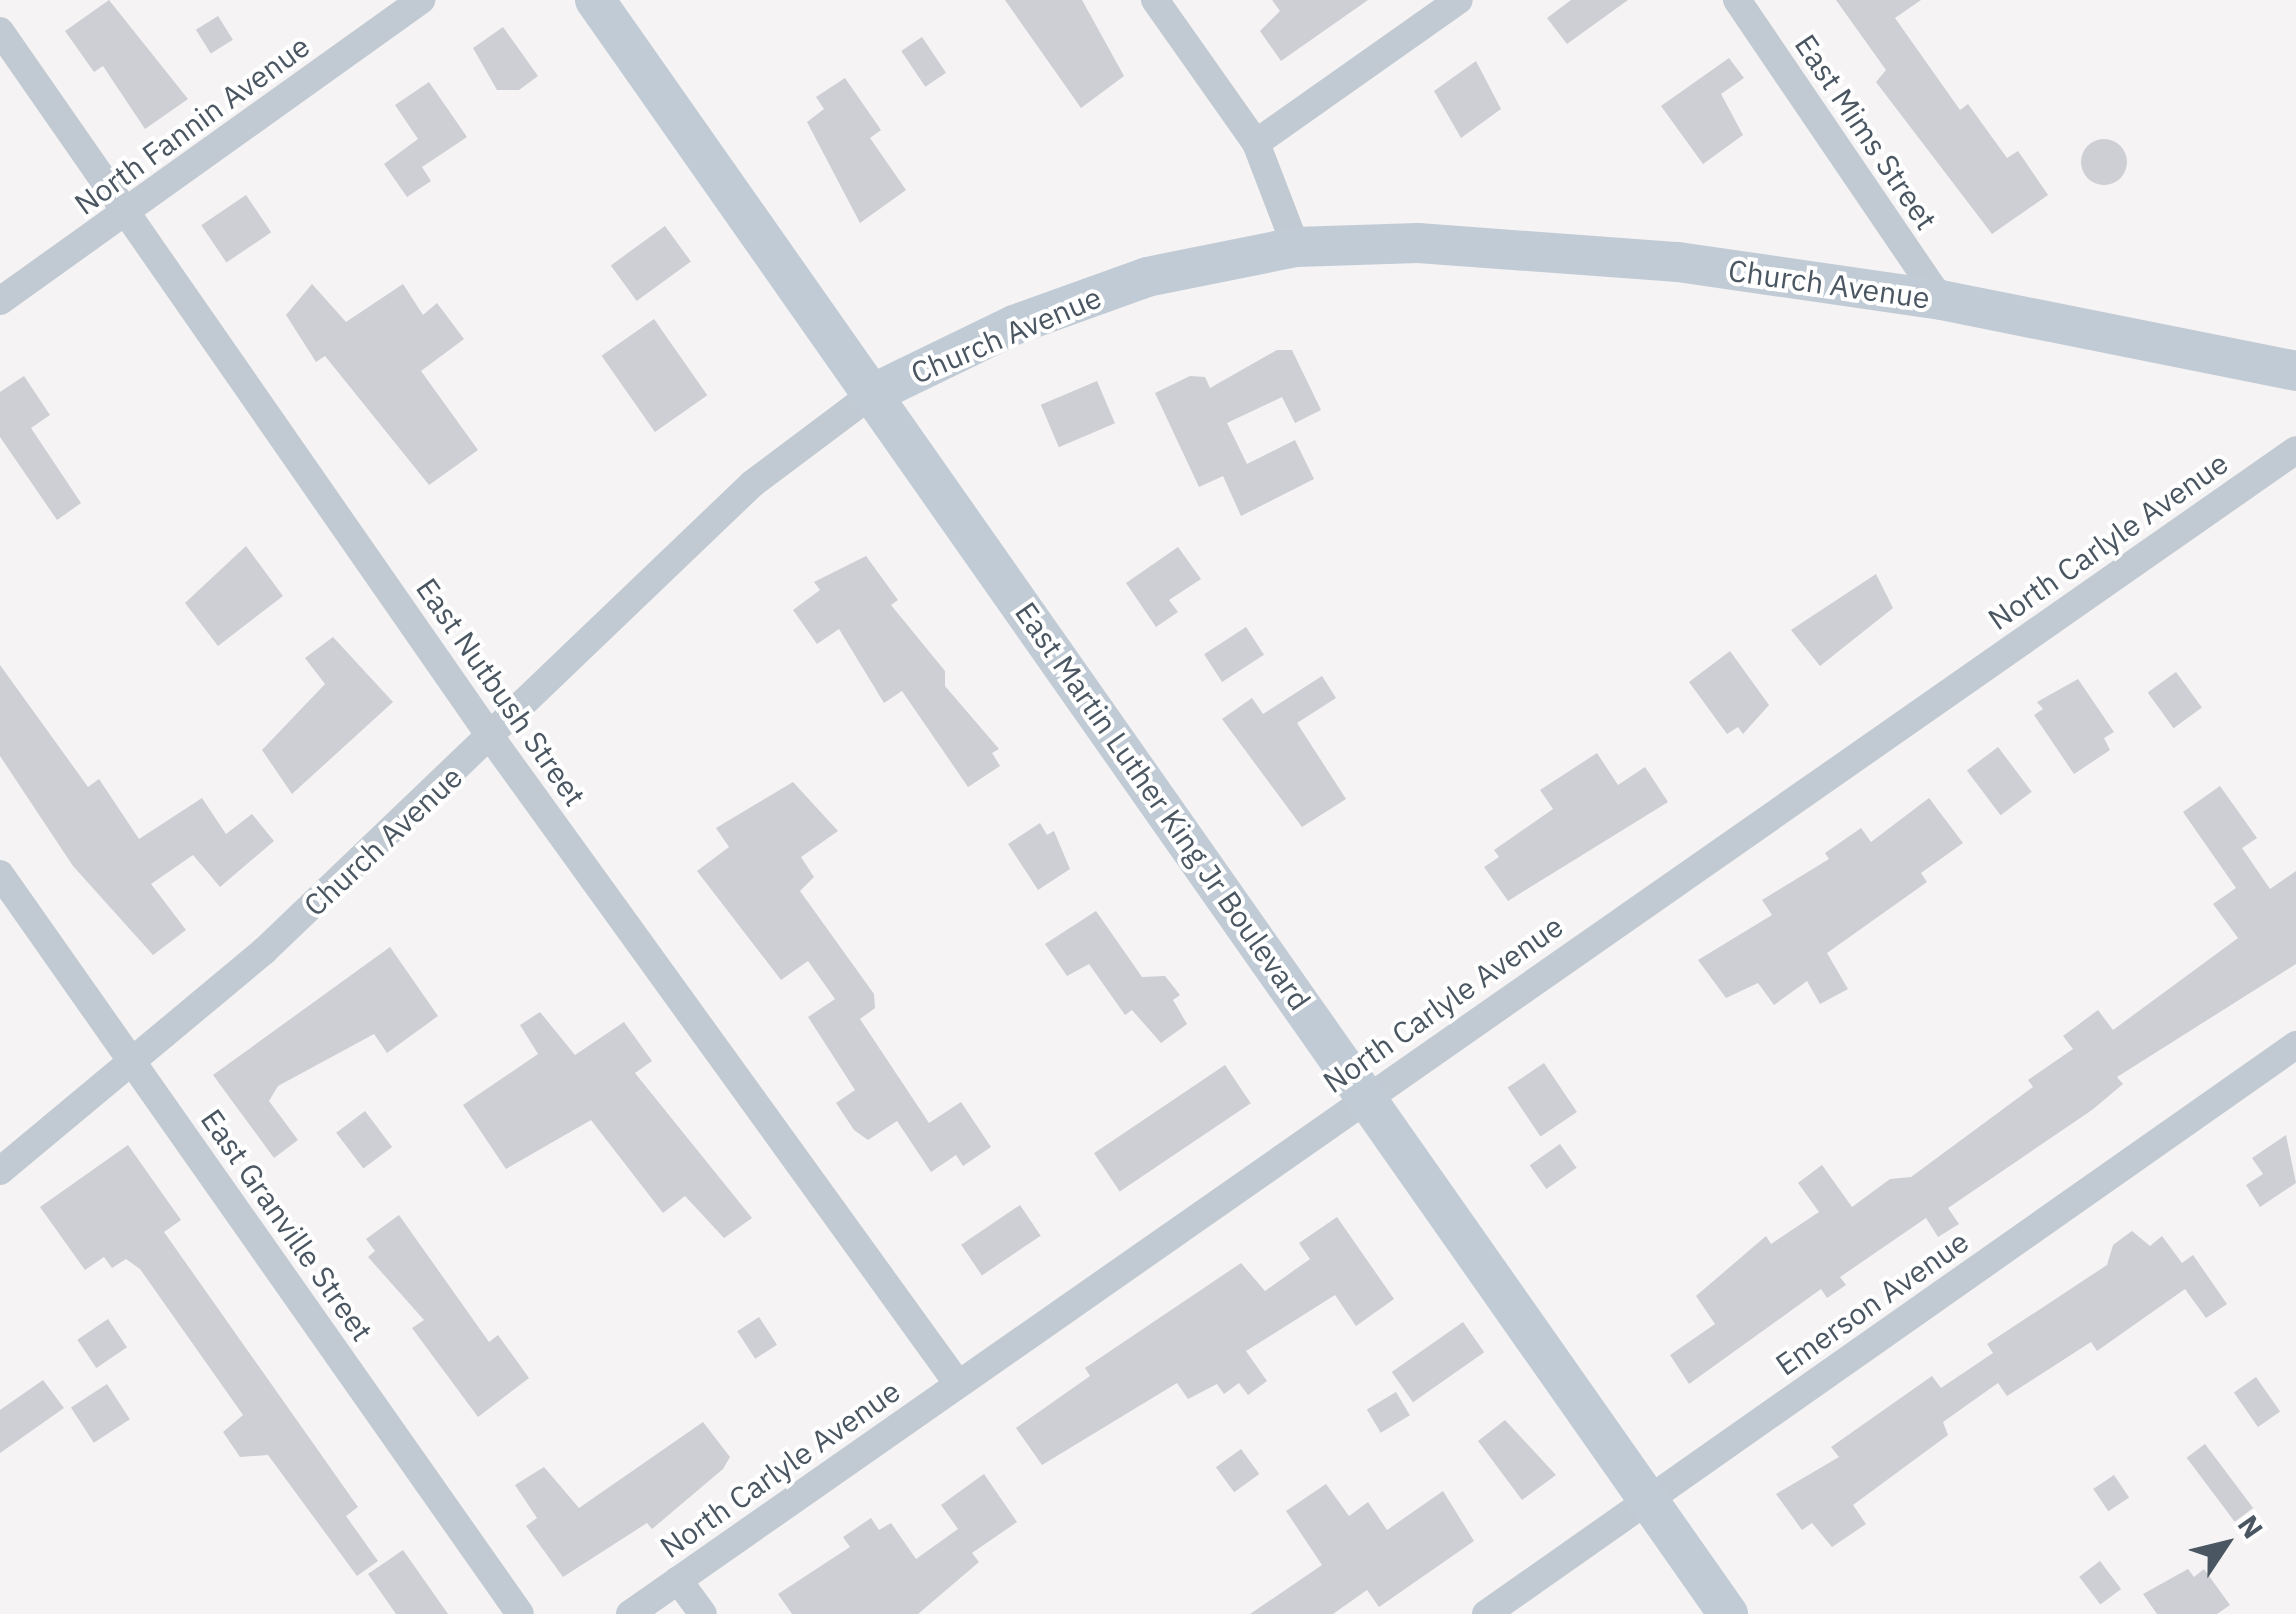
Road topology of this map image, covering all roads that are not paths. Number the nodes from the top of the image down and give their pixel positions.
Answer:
1 (421, 0) edge
2 (595, 0) edge
3 (1155, 0) edge
4 (1459, 0) edge
5 (1737, 0) edge
6 (0, 32) edge
7 (1256, 143) junction
8 (126, 214) junction
9 (1296, 247) junction
10 (1941, 300) junction
11 (0, 301) edge
12 (2296, 371) edge
13 (872, 394) junction
14 (2296, 450) edge
15 (492, 739) junction
16 (0, 874) edge
17 (2296, 1045) edge
18 (134, 1065) junction
19 (1367, 1096) junction
20 (0, 1171) edge
21 (958, 1384) junction
22 (1651, 1499) junction
23 (678, 1580) junction
24 (520, 1614) edge
25 (630, 1614) edge
26 (703, 1614) edge
27 (1486, 1614) edge
28 (1728, 1614) edge

1 - 8 street, North Fannin Avenue
2 - 13 main road, East Martin Luther King Jr Boulevard
3 - 7 street
4 - 7 street
5 - 10 street, East Mims Street
6 - 8 street, East Nutbush Street
7 - 9 street
8 - 11 street, North Fannin Avenue
8 - 15 street, East Nutbush Street
9 - 10 main road, Church Avenue
9 - 13 main road, Church Avenue
10 - 12 main road, Church Avenue
13 - 15 street, Church Avenue
13 - 19 main road, East Martin Luther King Jr Boulevard
14 - 19 street, North Carlyle Avenue
15 - 18 street, Church Avenue
15 - 21 street, East Nutbush Street
16 - 18 street, East Granville Street
17 - 22 street, Emerson Avenue
18 - 20 street, Church Avenue
18 - 24 street, East Granville Street
19 - 21 street, North Carlyle Avenue
19 - 22 main road, East Martin Luther King Jr Boulevard
21 - 23 street, North Carlyle Avenue
22 - 27 street, Emerson Avenue
22 - 28 main road, East Martin Luther King Jr Boulevard
23 - 25 street, North Carlyle Avenue
23 - 26 street

